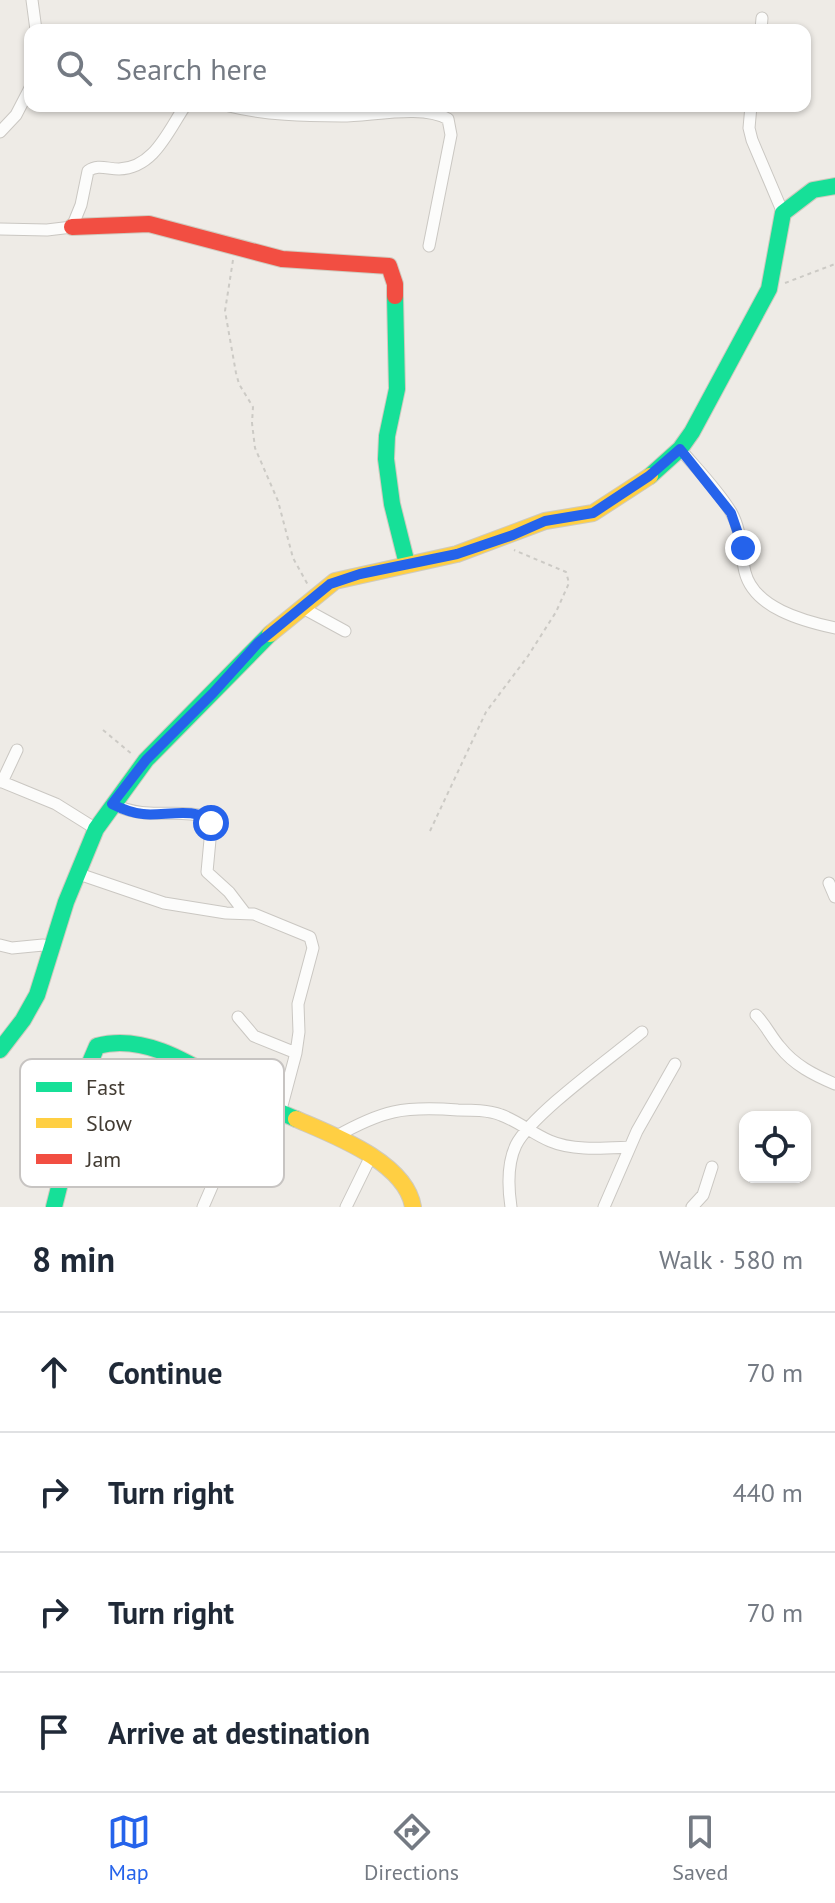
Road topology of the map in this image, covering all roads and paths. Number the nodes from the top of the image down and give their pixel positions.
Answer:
1 (32, 0) edge
2 (35, 24) edge
3 (24, 100) edge
4 (181, 112) edge
5 (280, 112) edge
6 (427, 112) edge
7 (427, 112) edge
8 (750, 112) edge
9 (0, 132) edge
10 (835, 186) edge
11 (783, 213) junction
12 (72, 227) junction
13 (0, 229) edge
14 (234, 246) junction
15 (429, 246) dead end
16 (835, 264) edge
17 (769, 289) junction
18 (680, 449) junction
19 (495, 541) junction
20 (407, 564) junction
21 (316, 595) junction
22 (301, 607) junction
23 (835, 628) edge
24 (345, 631) dead end
25 (103, 730) dead end
26 (17, 750) dead end
27 (143, 764) junction
28 (1, 781) edge
29 (112, 804) junction
30 (96, 829) junction
31 (430, 831) dead end
32 (76, 873) junction
33 (829, 883) dead end
34 (835, 897) edge
35 (245, 913) junction
36 (0, 945) edge
37 (52, 952) junction
38 (756, 1015) dead end
39 (238, 1017) dead end
40 (642, 1032) dead end
41 (0, 1050) edge
42 (296, 1053) junction
43 (91, 1059) edge
44 (180, 1059) edge
45 (675, 1064) dead end
46 (835, 1084) edge
47 (284, 1098) edge
48 (284, 1115) edge
49 (529, 1129) junction
50 (335, 1137) junction
51 (630, 1147) junction
52 (371, 1156) junction
53 (712, 1167) dead end
54 (59, 1187) edge
55 (212, 1187) edge
56 (54, 1207) edge
57 (203, 1207) edge
58 (346, 1207) edge
59 (413, 1207) edge
60 (511, 1207) edge
61 (604, 1207) edge
62 (692, 1207) edge

1 - 2 street
3 - 9 street
4 - 12 street
5 - 6 street
7 - 15 street
8 - 11 street
10 - 11 street
11 - 17 street
12 - 13 street
12 - 14 street
14 - 20 street
14 - 21 path
16 - 17 path
17 - 18 street
18 - 19 street
18 - 23 street
19 - 20 street
19 - 31 path
20 - 21 street
21 - 22 street
22 - 24 street
22 - 27 street
25 - 27 path
26 - 28 street
27 - 29 street
28 - 30 street
29 - 30 street
29 - 35 street
30 - 32 street
32 - 35 street
32 - 37 street
33 - 34 street
35 - 42 street
36 - 37 street
37 - 41 street
38 - 46 street
39 - 42 street
40 - 49 street
42 - 47 street
43 - 44 street
45 - 51 street
48 - 50 street
49 - 50 street
49 - 51 street
49 - 60 street
50 - 52 street
51 - 61 street
52 - 58 street
52 - 59 street
53 - 62 street
54 - 56 street
55 - 57 street

